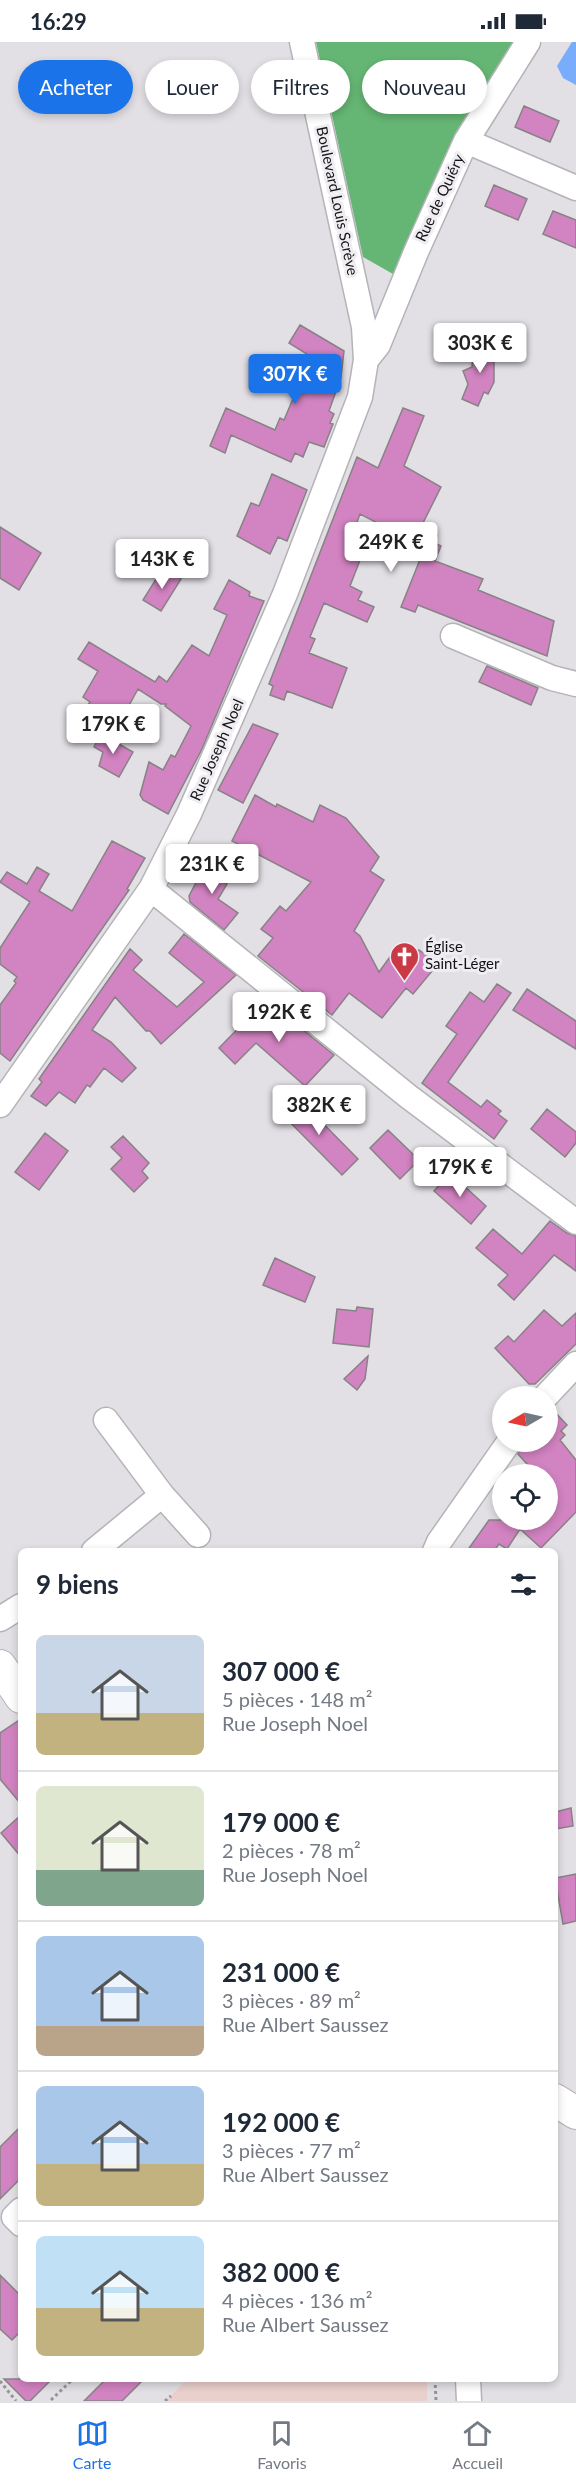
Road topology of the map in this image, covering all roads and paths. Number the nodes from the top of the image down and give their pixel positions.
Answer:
1 (302, 42) edge
2 (528, 42) edge
3 (466, 141) junction
4 (576, 188) edge
5 (366, 360) junction
6 (453, 636) dead end
7 (576, 684) edge
8 (151, 889) junction
9 (0, 1105) edge
10 (576, 1222) edge
11 (576, 1364) edge
12 (555, 1386) edge
13 (106, 1420) dead end
14 (502, 1452) edge
15 (162, 1495) junction
16 (198, 1535) dead end
17 (98, 1548) edge
18 (436, 1548) edge
19 (18, 1608) edge
20 (0, 1619) edge
21 (0, 1666) edge
22 (18, 1693) edge
23 (558, 2102) edge
24 (576, 2113) edge
25 (0, 2381) edge
26 (70, 2382) edge
27 (435, 2382) edge
28 (468, 2382) edge
29 (171, 2396) dead end
30 (51, 2400) edge
31 (16, 2401) edge
32 (165, 2401) edge
33 (436, 2401) edge
34 (469, 2401) edge

1 - 5 street, Boulevard Louis Scrève
2 - 3 street, Rue de Quiéry
3 - 4 street
3 - 5 street, Rue de Quiéry
5 - 8 street, Rue Joseph Noel
6 - 7 street
8 - 9 street, Rue Joseph Noel
8 - 10 street
11 - 12 street
13 - 15 street
14 - 18 street
15 - 16 street
15 - 17 street
19 - 20 street
21 - 22 main road
23 - 24 main road
25 - 31 path
26 - 30 path
27 - 33 path
28 - 34 street
29 - 32 path

